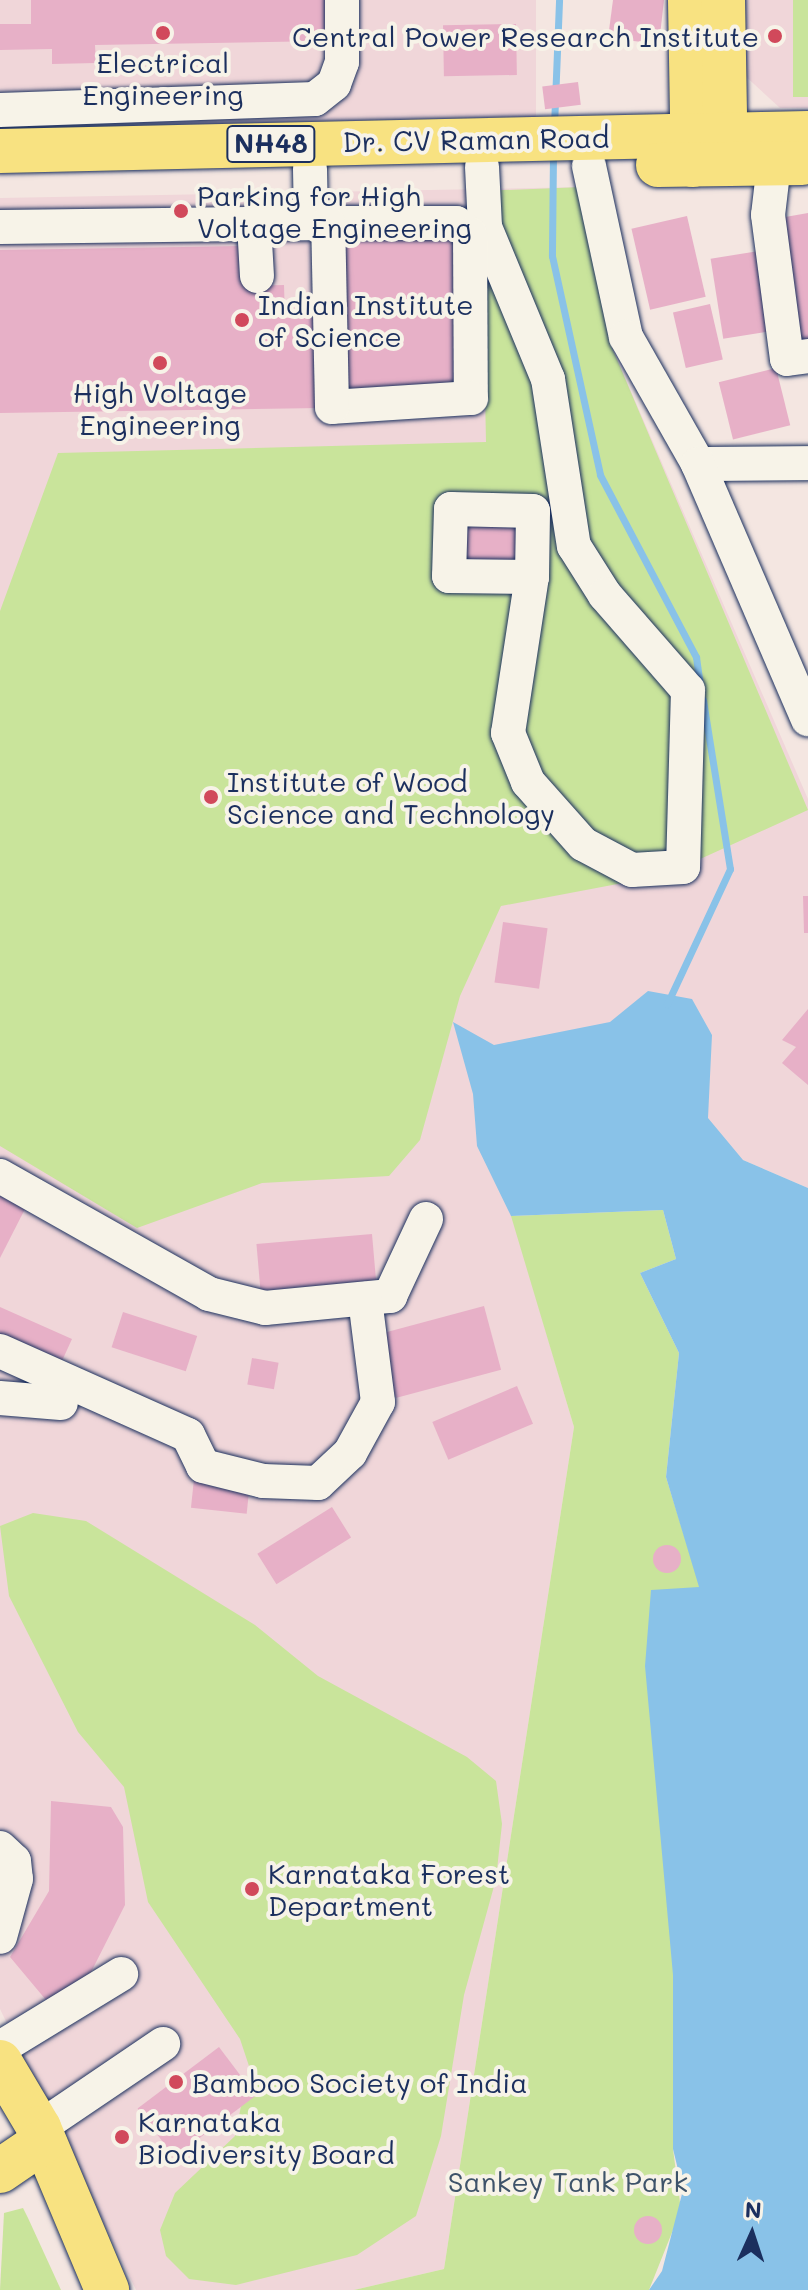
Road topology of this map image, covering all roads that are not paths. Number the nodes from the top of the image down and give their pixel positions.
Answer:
1 (342, 0) edge
2 (690, 0) edge
3 (723, 0) edge
4 (0, 110) edge
5 (808, 133) edge
6 (709, 149) junction
7 (0, 151) edge
8 (561, 155) junction
9 (791, 163) edge
10 (482, 167) junction
11 (310, 169) junction
12 (0, 172) edge
13 (320, 223) junction
14 (254, 224) junction
15 (0, 227) edge
16 (257, 276) dead end
17 (808, 356) edge
18 (808, 463) edge
19 (698, 464) junction
20 (532, 577) dead end
21 (808, 719) edge
22 (0, 1176) edge
23 (426, 1219) dead end
24 (365, 1299) junction
25 (0, 1351) edge
26 (0, 1398) edge
27 (61, 1403) dead end
28 (0, 1848) edge
29 (2, 1927) edge
30 (121, 1974) dead end
31 (163, 2044) dead end
32 (0, 2048) edge
33 (1, 2084) edge
34 (29, 2147) edge
35 (91, 2290) edge
36 (107, 2290) edge

1 - 4 street
2 - 6 main road
3 - 6 main road
5 - 6 main road, Dr. CV Raman Road / NH48
6 - 8 main road, Dr. CV Raman Road / NH48
6 - 9 main road, Dr. CV Raman Road / NH48
7 - 8 main road, Dr. CV Raman Road / NH48
8 - 10 main road, Dr. CV Raman Road / NH48
8 - 19 street
9 - 17 street
10 - 11 main road, Dr. CV Raman Road / NH48
10 - 20 street
11 - 12 main road, Dr. CV Raman Road / NH48
11 - 13 street
13 - 13 street
13 - 14 street
14 - 15 street
14 - 16 street
18 - 19 street
19 - 21 street
22 - 24 street
23 - 24 street
24 - 25 street
26 - 27 street
28 - 29 street
30 - 32 street
31 - 34 street
33 - 34 main road
34 - 35 main road
34 - 36 main road

